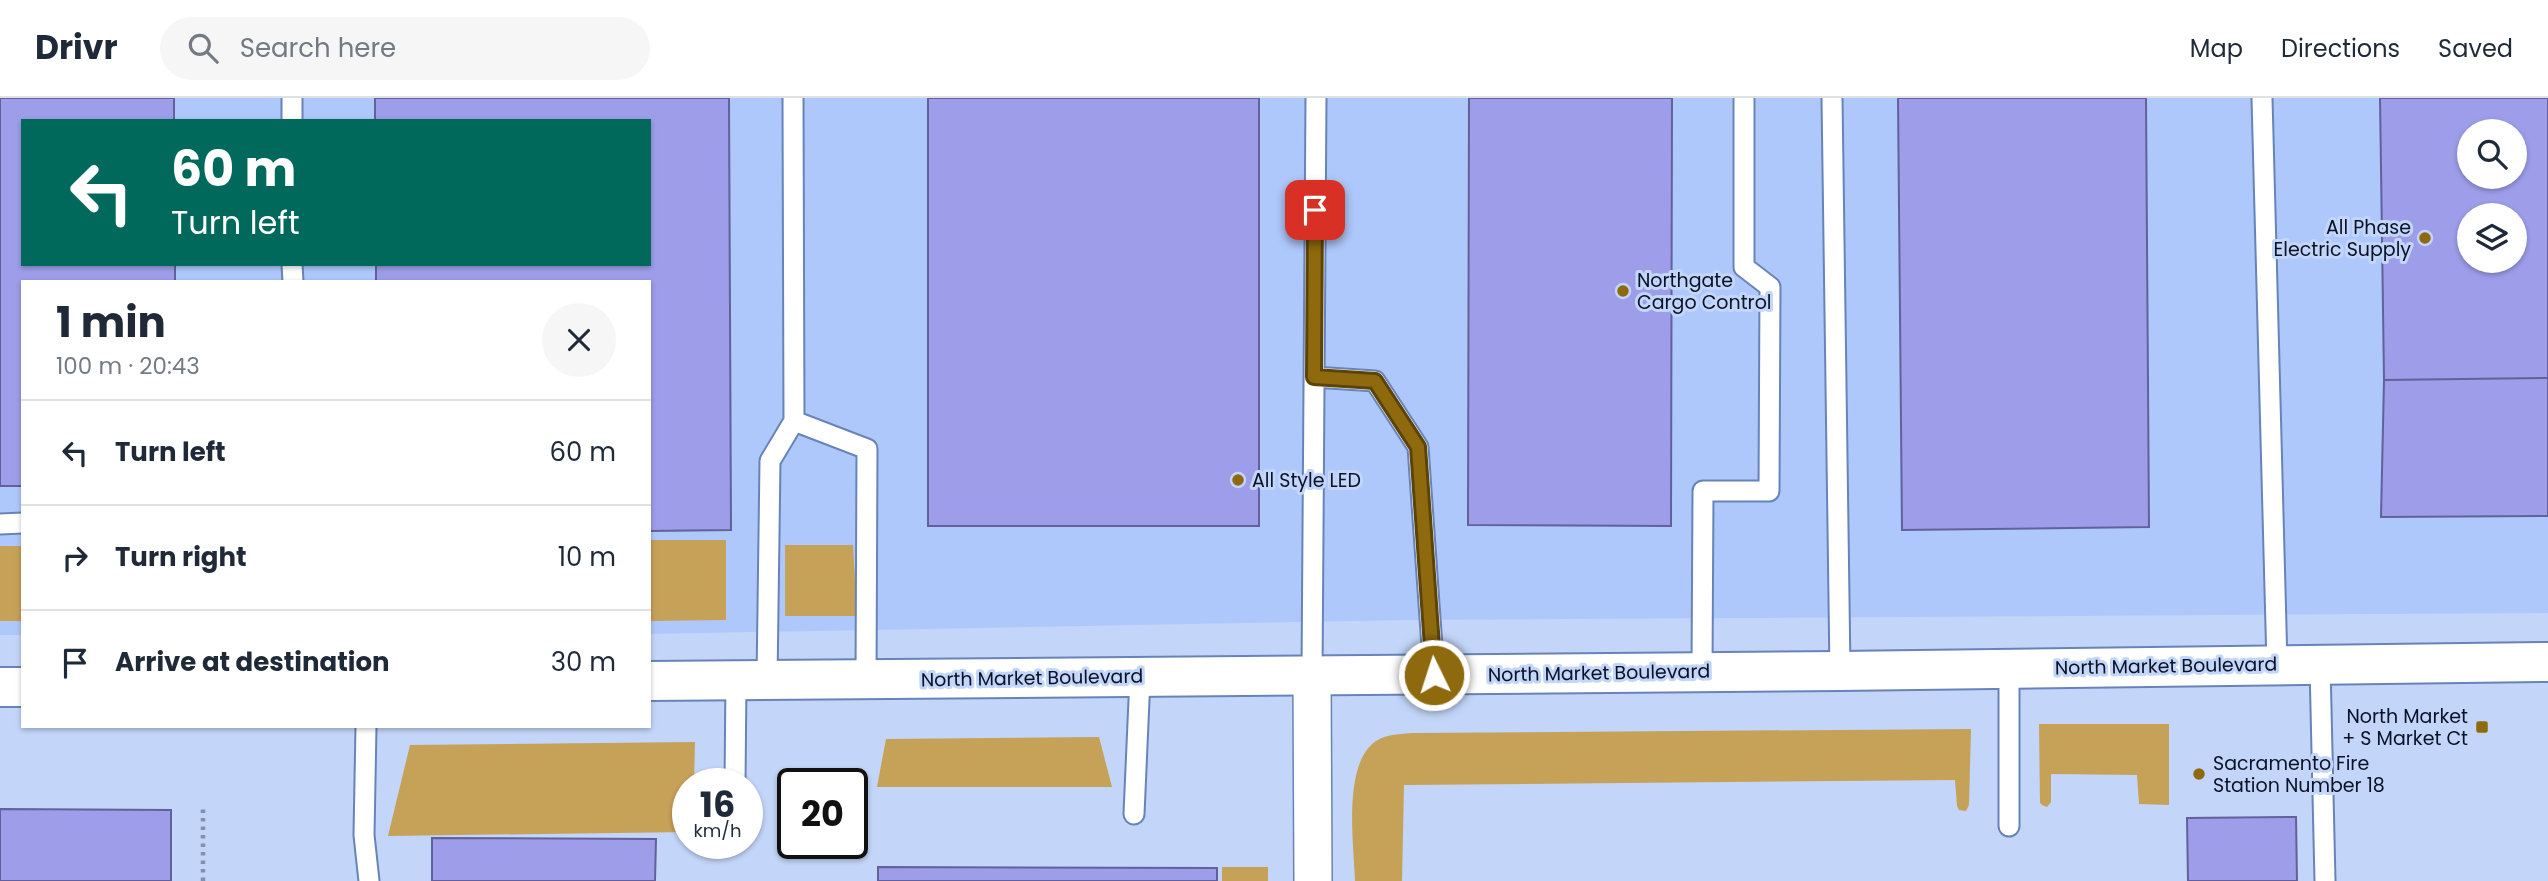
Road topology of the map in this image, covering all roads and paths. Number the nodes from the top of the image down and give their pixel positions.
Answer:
1 (292, 98) edge
2 (793, 98) edge
3 (1316, 98) edge
4 (1744, 98) edge
5 (1832, 98) edge
6 (2262, 98) edge
7 (292, 119) edge
8 (1314, 377) junction
9 (794, 421) junction
10 (21, 523) edge
11 (0, 524) edge
12 (2548, 662) edge
13 (2277, 665) junction
14 (2320, 665) junction
15 (2009, 668) junction
16 (1840, 671) junction
17 (1702, 672) junction
18 (1434, 675) junction
19 (1312, 676) junction
20 (1140, 677) junction
21 (751, 680) junction
22 (866, 680) junction
23 (651, 681) edge
24 (0, 687) edge
25 (21, 687) edge
26 (366, 728) edge
27 (737, 768) edge
28 (203, 809) dead end
29 (1134, 814) dead end
30 (2008, 826) dead end
31 (202, 881) edge
32 (369, 881) edge
33 (1313, 881) edge
34 (2325, 881) edge

1 - 7 lane
2 - 9 lane
3 - 8 lane
4 - 17 lane
5 - 16 lane
6 - 13 lane
8 - 18 lane
8 - 19 lane
9 - 21 lane
9 - 22 lane
10 - 11 lane
12 - 14 main road, North Market Boulevard
13 - 14 main road, North Market Boulevard
13 - 15 main road, North Market Boulevard
14 - 34 lane
15 - 16 main road, North Market Boulevard
15 - 30 lane
16 - 17 main road, North Market Boulevard
17 - 18 main road, North Market Boulevard
18 - 19 main road, North Market Boulevard
19 - 20 main road, North Market Boulevard
19 - 33 street
20 - 22 main road, North Market Boulevard
20 - 29 lane
21 - 22 main road, North Market Boulevard
21 - 23 main road, North Market Boulevard
21 - 27 lane
24 - 25 main road
26 - 32 lane
28 - 31 path

